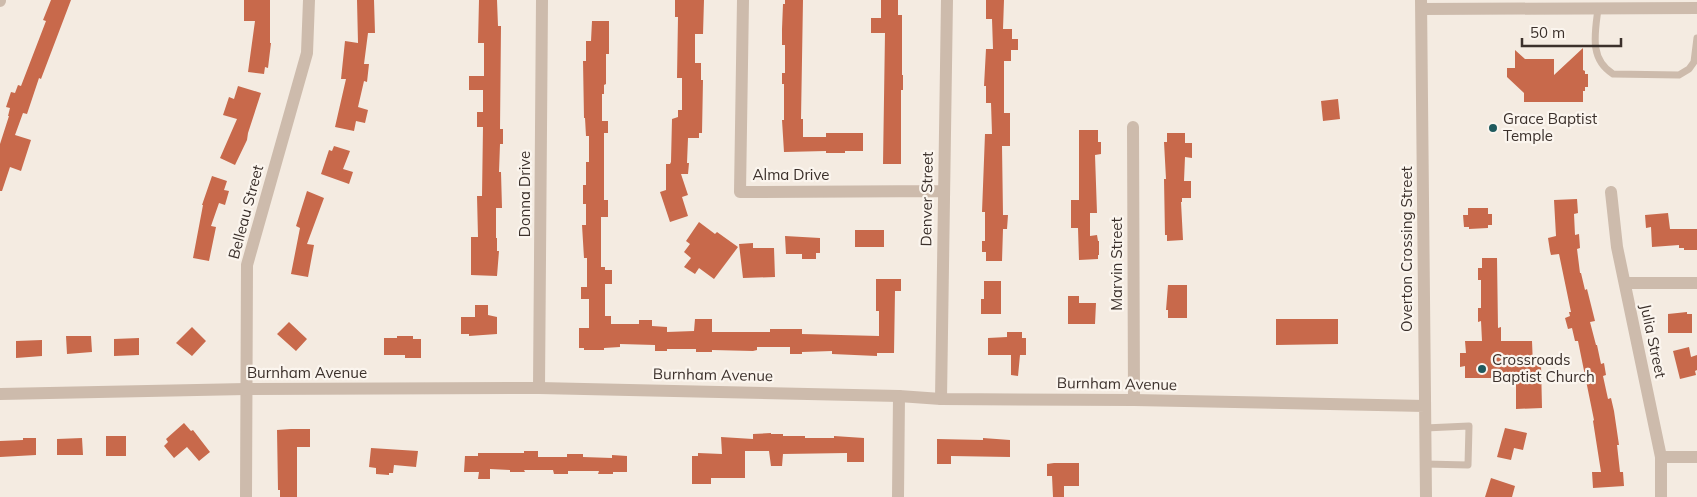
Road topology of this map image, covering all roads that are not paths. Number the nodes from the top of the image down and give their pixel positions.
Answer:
1 (309, 0) edge
2 (542, 0) edge
3 (743, 0) edge
4 (946, 0) edge
5 (1422, 5) edge
6 (1697, 8) edge
7 (1598, 9) junction
8 (1697, 38) edge
9 (1133, 127) dead end
10 (944, 192) junction
11 (1611, 192) dead end
12 (1625, 283) junction
13 (1697, 283) edge
14 (540, 388) junction
15 (246, 389) junction
16 (0, 394) edge
17 (899, 396) junction
18 (941, 399) junction
19 (1134, 400) junction
20 (1425, 406) junction
21 (1425, 428) junction
22 (1697, 457) edge
23 (1661, 458) junction
24 (1425, 464) junction
25 (246, 497) edge
26 (898, 497) edge
27 (1426, 497) edge
28 (1661, 497) edge

1 - 15 street, Belleau Street
2 - 14 street, Donna Drive
3 - 10 street, Alma Drive
4 - 10 street, Denver Street
5 - 7 street
5 - 20 street, Overton Crossing Street
6 - 7 street
7 - 8 lane
9 - 19 street, Marvin Street
10 - 18 street, Denver Street
11 - 12 street, Julia Street
12 - 13 street
12 - 23 street, Julia Street
14 - 15 street, Burnham Avenue
14 - 17 street, Burnham Avenue
15 - 16 street, Burnham Avenue
15 - 25 street, Belleau Street
17 - 18 street, Burnham Avenue
17 - 26 street
18 - 19 street, Burnham Avenue
19 - 20 street, Burnham Avenue
20 - 21 street, Overton Crossing Street
21 - 24 street, Overton Crossing Street
21 - 24 lane
22 - 23 street
23 - 28 street, Julia Street
24 - 27 street, Overton Crossing Street

